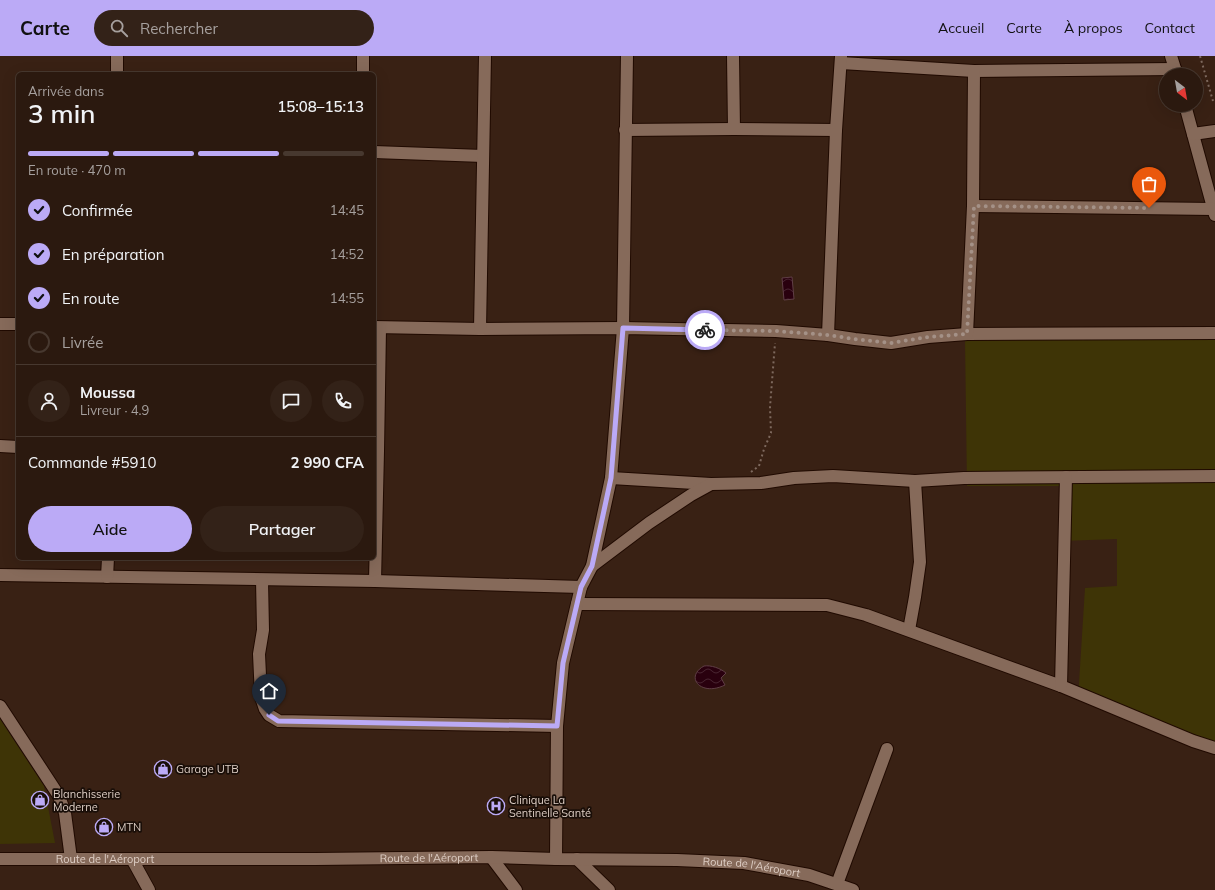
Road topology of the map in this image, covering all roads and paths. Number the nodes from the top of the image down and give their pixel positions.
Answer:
1 (117, 56) edge
2 (363, 56) edge
3 (485, 56) edge
4 (627, 56) edge
5 (733, 56) edge
6 (1171, 56) edge
7 (1200, 56) edge
8 (841, 59) edge
9 (1175, 68) edge
10 (974, 71) junction
11 (116, 72) edge
12 (363, 72) edge
13 (1159, 72) edge
14 (1213, 101) dead end
15 (1187, 112) edge
16 (734, 128) junction
17 (625, 130) junction
18 (836, 130) junction
19 (1215, 131) edge
20 (1193, 134) junction
21 (376, 152) edge
22 (483, 156) junction
23 (974, 206) junction
24 (1214, 212) edge
25 (0, 324) edge
26 (16, 324) edge
27 (377, 328) edge
28 (623, 328) junction
29 (480, 329) junction
30 (776, 331) junction
31 (1215, 333) edge
32 (967, 334) junction
33 (828, 335) junction
34 (0, 446) edge
35 (16, 447) edge
36 (376, 451) edge
37 (750, 472) dead end
38 (1215, 476) edge
39 (1066, 477) junction
40 (611, 478) junction
41 (915, 481) junction
42 (711, 484) junction
43 (108, 560) edge
44 (375, 560) edge
45 (592, 566) junction
46 (0, 575) edge
47 (108, 577) junction
48 (262, 580) junction
49 (375, 581) junction
50 (581, 587) junction
51 (577, 604) junction
52 (908, 630) junction
53 (1061, 686) junction
54 (0, 706) edge
55 (557, 726) junction
56 (1215, 748) edge
57 (887, 749) dead end
58 (491, 857) junction
59 (0, 859) edge
60 (71, 859) junction
61 (132, 859) junction
62 (556, 859) junction
63 (577, 859) junction
64 (837, 884) junction
65 (513, 889) edge
66 (149, 890) edge
67 (609, 890) edge
68 (853, 890) edge

1 - 11 street
2 - 12 street
3 - 22 street
4 - 17 street
5 - 16 street
6 - 9 street
7 - 14 path
8 - 10 street
8 - 18 street
10 - 13 street
10 - 23 street
15 - 20 street
16 - 17 street
16 - 18 street
17 - 28 street
18 - 33 street
19 - 20 street
20 - 24 street
21 - 22 street
22 - 29 street
23 - 24 street
23 - 32 street
25 - 26 street
27 - 29 street
27 - 36 street
28 - 29 street
28 - 30 street
28 - 40 street
30 - 33 street
30 - 37 path
31 - 32 street
32 - 33 street
34 - 35 street
38 - 39 street
39 - 41 street
39 - 53 street
40 - 42 street
40 - 45 street
41 - 42 street
41 - 52 street
42 - 45 street
43 - 47 street
44 - 49 street
45 - 50 street
46 - 47 street
47 - 48 street
48 - 49 street
48 - 55 street
49 - 50 street
50 - 51 street
51 - 52 street
51 - 55 street
52 - 53 street
53 - 56 street
54 - 60 street
55 - 62 street
57 - 64 street
58 - 61 street, Route de l'Aéroport
58 - 62 street, Route de l'Aéroport
58 - 65 street
59 - 60 street, Route de l'Aéroport
60 - 61 street, Route de l'Aéroport
61 - 66 street
62 - 63 street, Route de l'Aéroport
63 - 64 street, Route de l'Aéroport
63 - 67 street
64 - 68 street, Route de l'Aéroport

